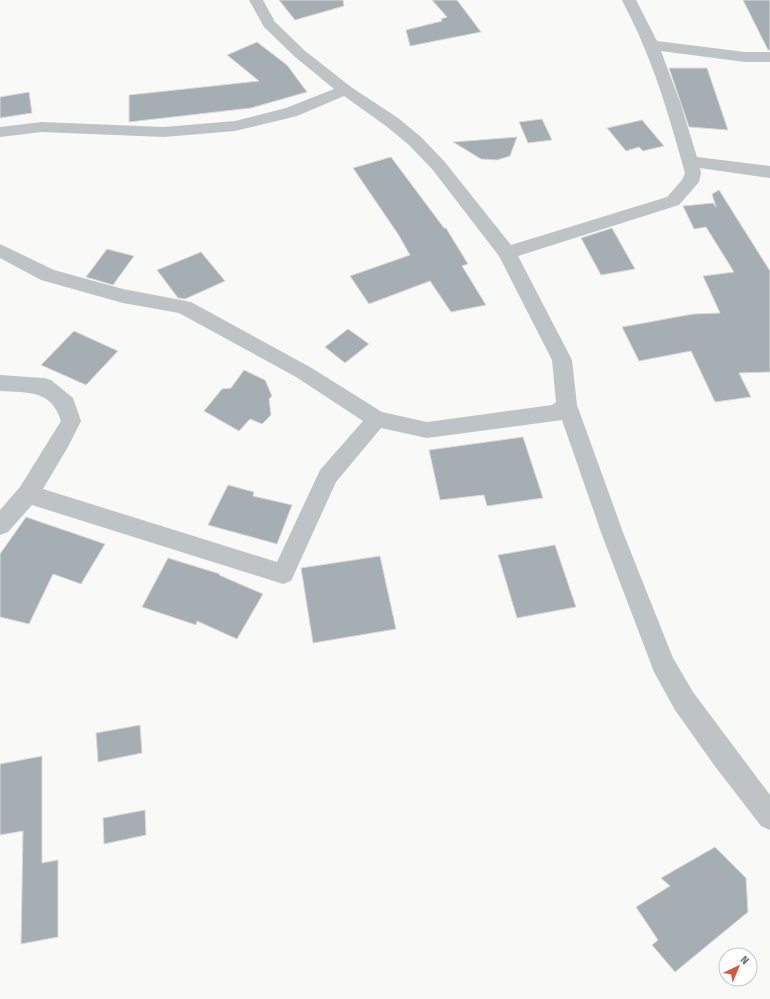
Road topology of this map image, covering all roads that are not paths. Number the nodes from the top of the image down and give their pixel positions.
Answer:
1 (256, 0) edge
2 (629, 0) edge
3 (651, 45) junction
4 (770, 57) edge
5 (345, 90) junction
6 (0, 132) edge
7 (688, 161) junction
8 (770, 172) edge
9 (0, 250) edge
10 (507, 253) junction
11 (0, 383) edge
12 (567, 405) junction
13 (377, 419) junction
14 (28, 494) junction
15 (0, 525) edge
16 (770, 817) edge

1 - 5 street
2 - 3 street
3 - 4 street
3 - 7 street
5 - 6 street
5 - 10 street
7 - 8 street
7 - 10 street
9 - 13 street
10 - 12 street
11 - 14 street
12 - 13 street
12 - 16 street
13 - 14 street
14 - 15 street

